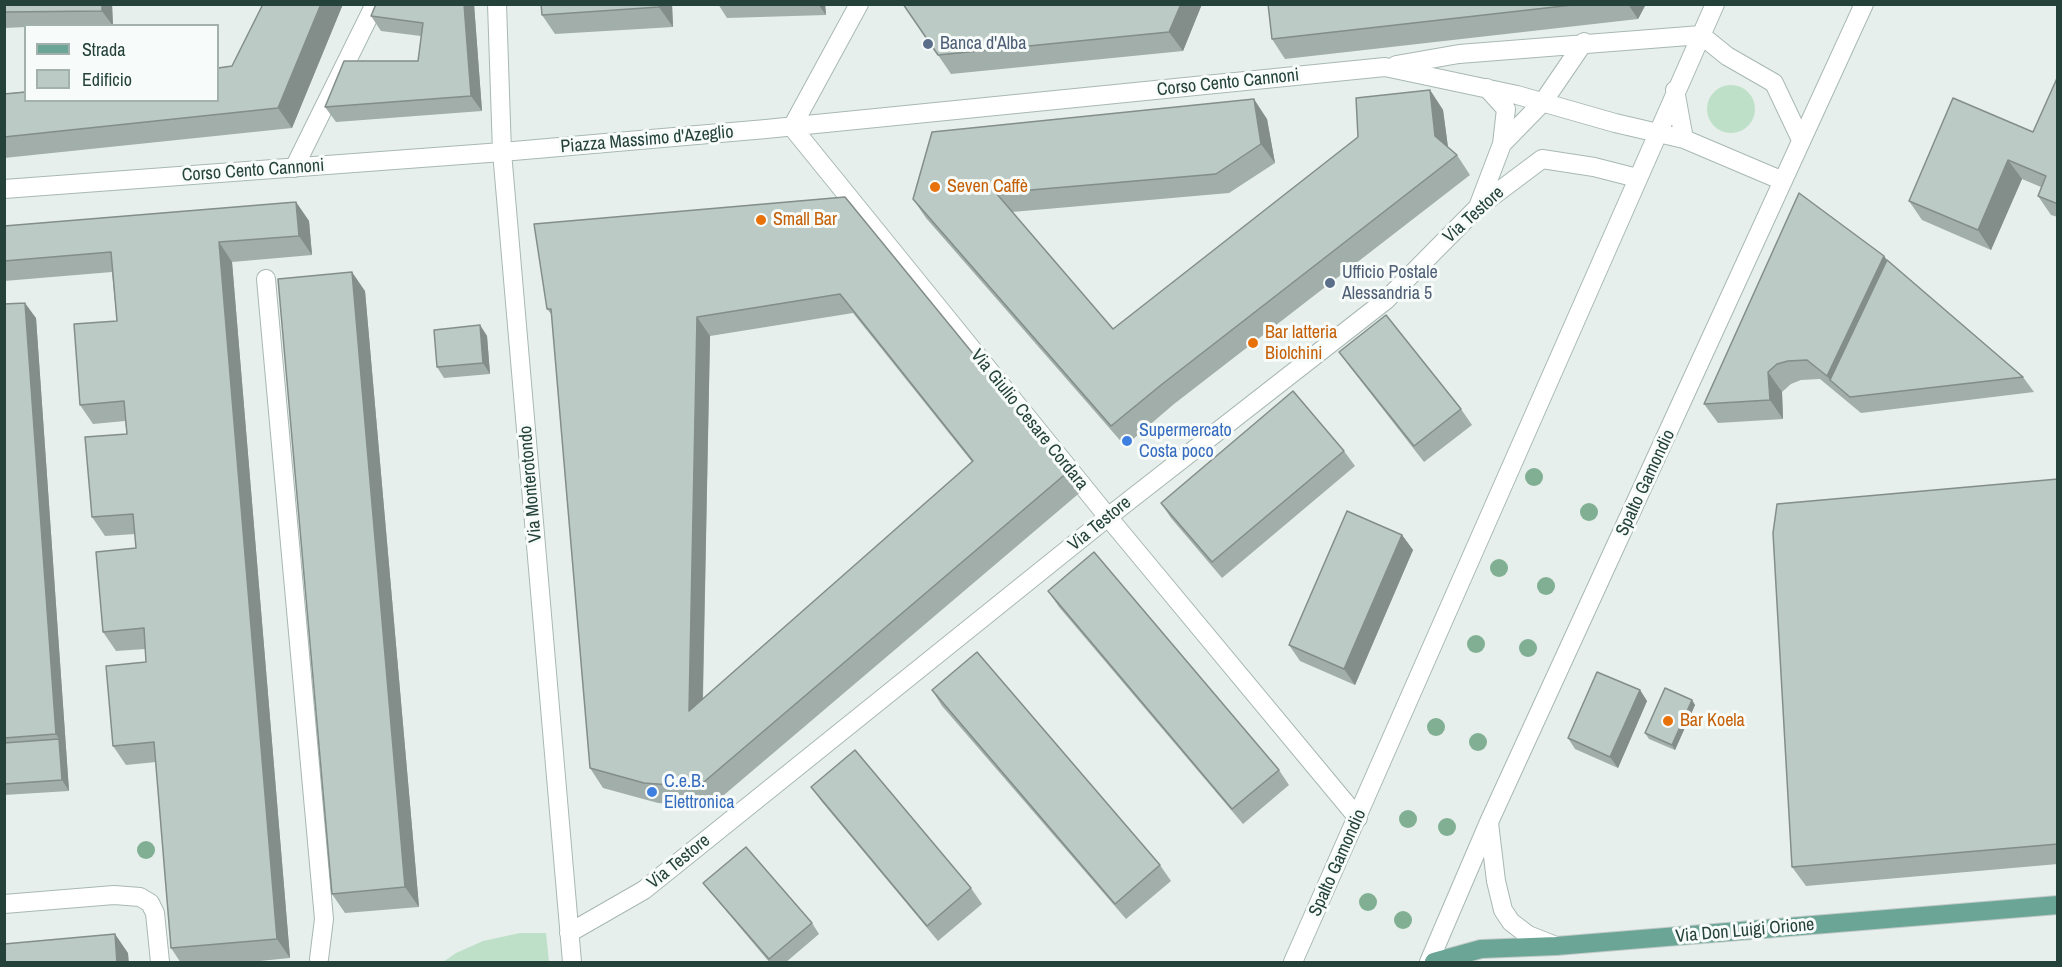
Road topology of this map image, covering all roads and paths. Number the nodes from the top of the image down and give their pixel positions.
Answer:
1 (375, 4) edge
2 (497, 4) edge
3 (859, 4) edge
4 (1715, 4) edge
5 (1864, 4) edge
6 (1701, 35) junction
7 (1584, 42) junction
8 (1385, 67) junction
9 (1487, 88) junction
10 (1675, 90) junction
11 (1543, 102) junction
12 (792, 127) junction
13 (1657, 133) junction
14 (1684, 139) junction
15 (1801, 140) junction
16 (1502, 144) junction
17 (502, 152) junction
18 (294, 168) junction
19 (1637, 178) junction
20 (1783, 181) junction
21 (4, 189) edge
22 (1479, 207) junction
23 (266, 279) dead end
24 (1108, 517) junction
25 (1358, 818) junction
26 (1489, 822) junction
27 (4, 904) edge
28 (2058, 905) edge
29 (569, 933) junction
30 (1556, 946) junction
31 (320, 961) edge
32 (159, 963) edge
33 (572, 963) edge
34 (1293, 963) edge
35 (1429, 963) edge
36 (1434, 963) edge

1 - 18 street
2 - 17 street, Via Monterotondo
3 - 12 street
4 - 6 street, Spalto Gamondio
5 - 15 street, Spalto Gamondio
6 - 7 street
6 - 10 street, Spalto Gamondio
6 - 15 street
7 - 8 street
7 - 11 street
8 - 9 street, Corso Cento Cannoni
8 - 12 street, Corso Cento Cannoni
9 - 11 street, Corso Cento Cannoni
9 - 16 street
10 - 13 street, Spalto Gamondio
10 - 14 street
11 - 13 street, Corso Cento Cannoni
11 - 16 street
12 - 17 street, Piazza Massimo d'Azeglio
12 - 24 street, Via Giulio Cesare Cordara
13 - 14 street, Corso Cento Cannoni
13 - 19 street, Spalto Gamondio
14 - 20 street, Corso Cento Cannoni
15 - 20 street, Spalto Gamondio
16 - 22 street
17 - 18 street, Corso Cento Cannoni
17 - 29 street, Via Monterotondo
18 - 21 street, Corso Cento Cannoni
19 - 22 street, Via Testore
19 - 25 street, Spalto Gamondio
20 - 26 street, Spalto Gamondio
22 - 24 street, Via Testore
23 - 31 street
24 - 25 street, Via Giulio Cesare Cordara
24 - 29 street, Via Testore
25 - 34 street, Spalto Gamondio
26 - 30 street
26 - 35 street, Spalto Gamondio
27 - 32 street
28 - 30 main road, Via Don Luigi Orione
29 - 33 street, Via Monterotondo
30 - 36 main road, Via Don Luigi Orione

